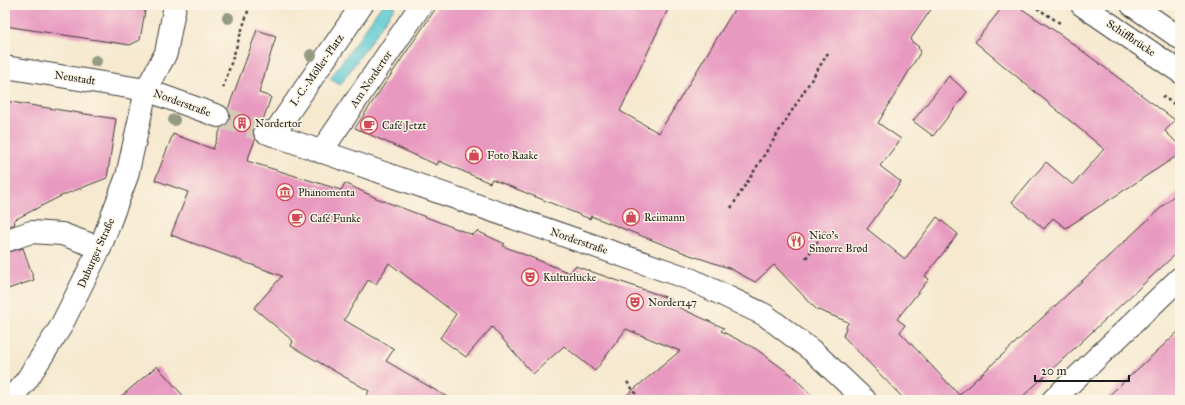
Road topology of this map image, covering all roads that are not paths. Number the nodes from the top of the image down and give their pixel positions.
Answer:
1 (175, 5) edge
2 (362, 5) edge
3 (421, 5) edge
4 (1082, 5) edge
5 (1132, 5) edge
6 (1180, 38) edge
7 (5, 67) edge
8 (1180, 72) edge
9 (146, 90) junction
10 (216, 115) tunnel mouth
11 (269, 133) joint
12 (321, 152) junction
13 (5, 241) edge
14 (100, 248) junction
15 (1180, 278) edge
16 (9, 400) edge
17 (864, 400) edge
18 (1053, 400) edge

1 - 9 street
2 - 11 street, I.-C.-Möller-Platz
3 - 12 street, Am Nordertor
4 - 8 street, Schiffbrücke
5 - 6 street
7 - 9 street, Neustadt
9 - 10 street, Norderstraße
9 - 14 street, Duburger Straße
11 - 12 street, Norderstraße
12 - 17 street, Norderstraße
13 - 14 street
14 - 16 street, Duburger Straße
15 - 18 street

